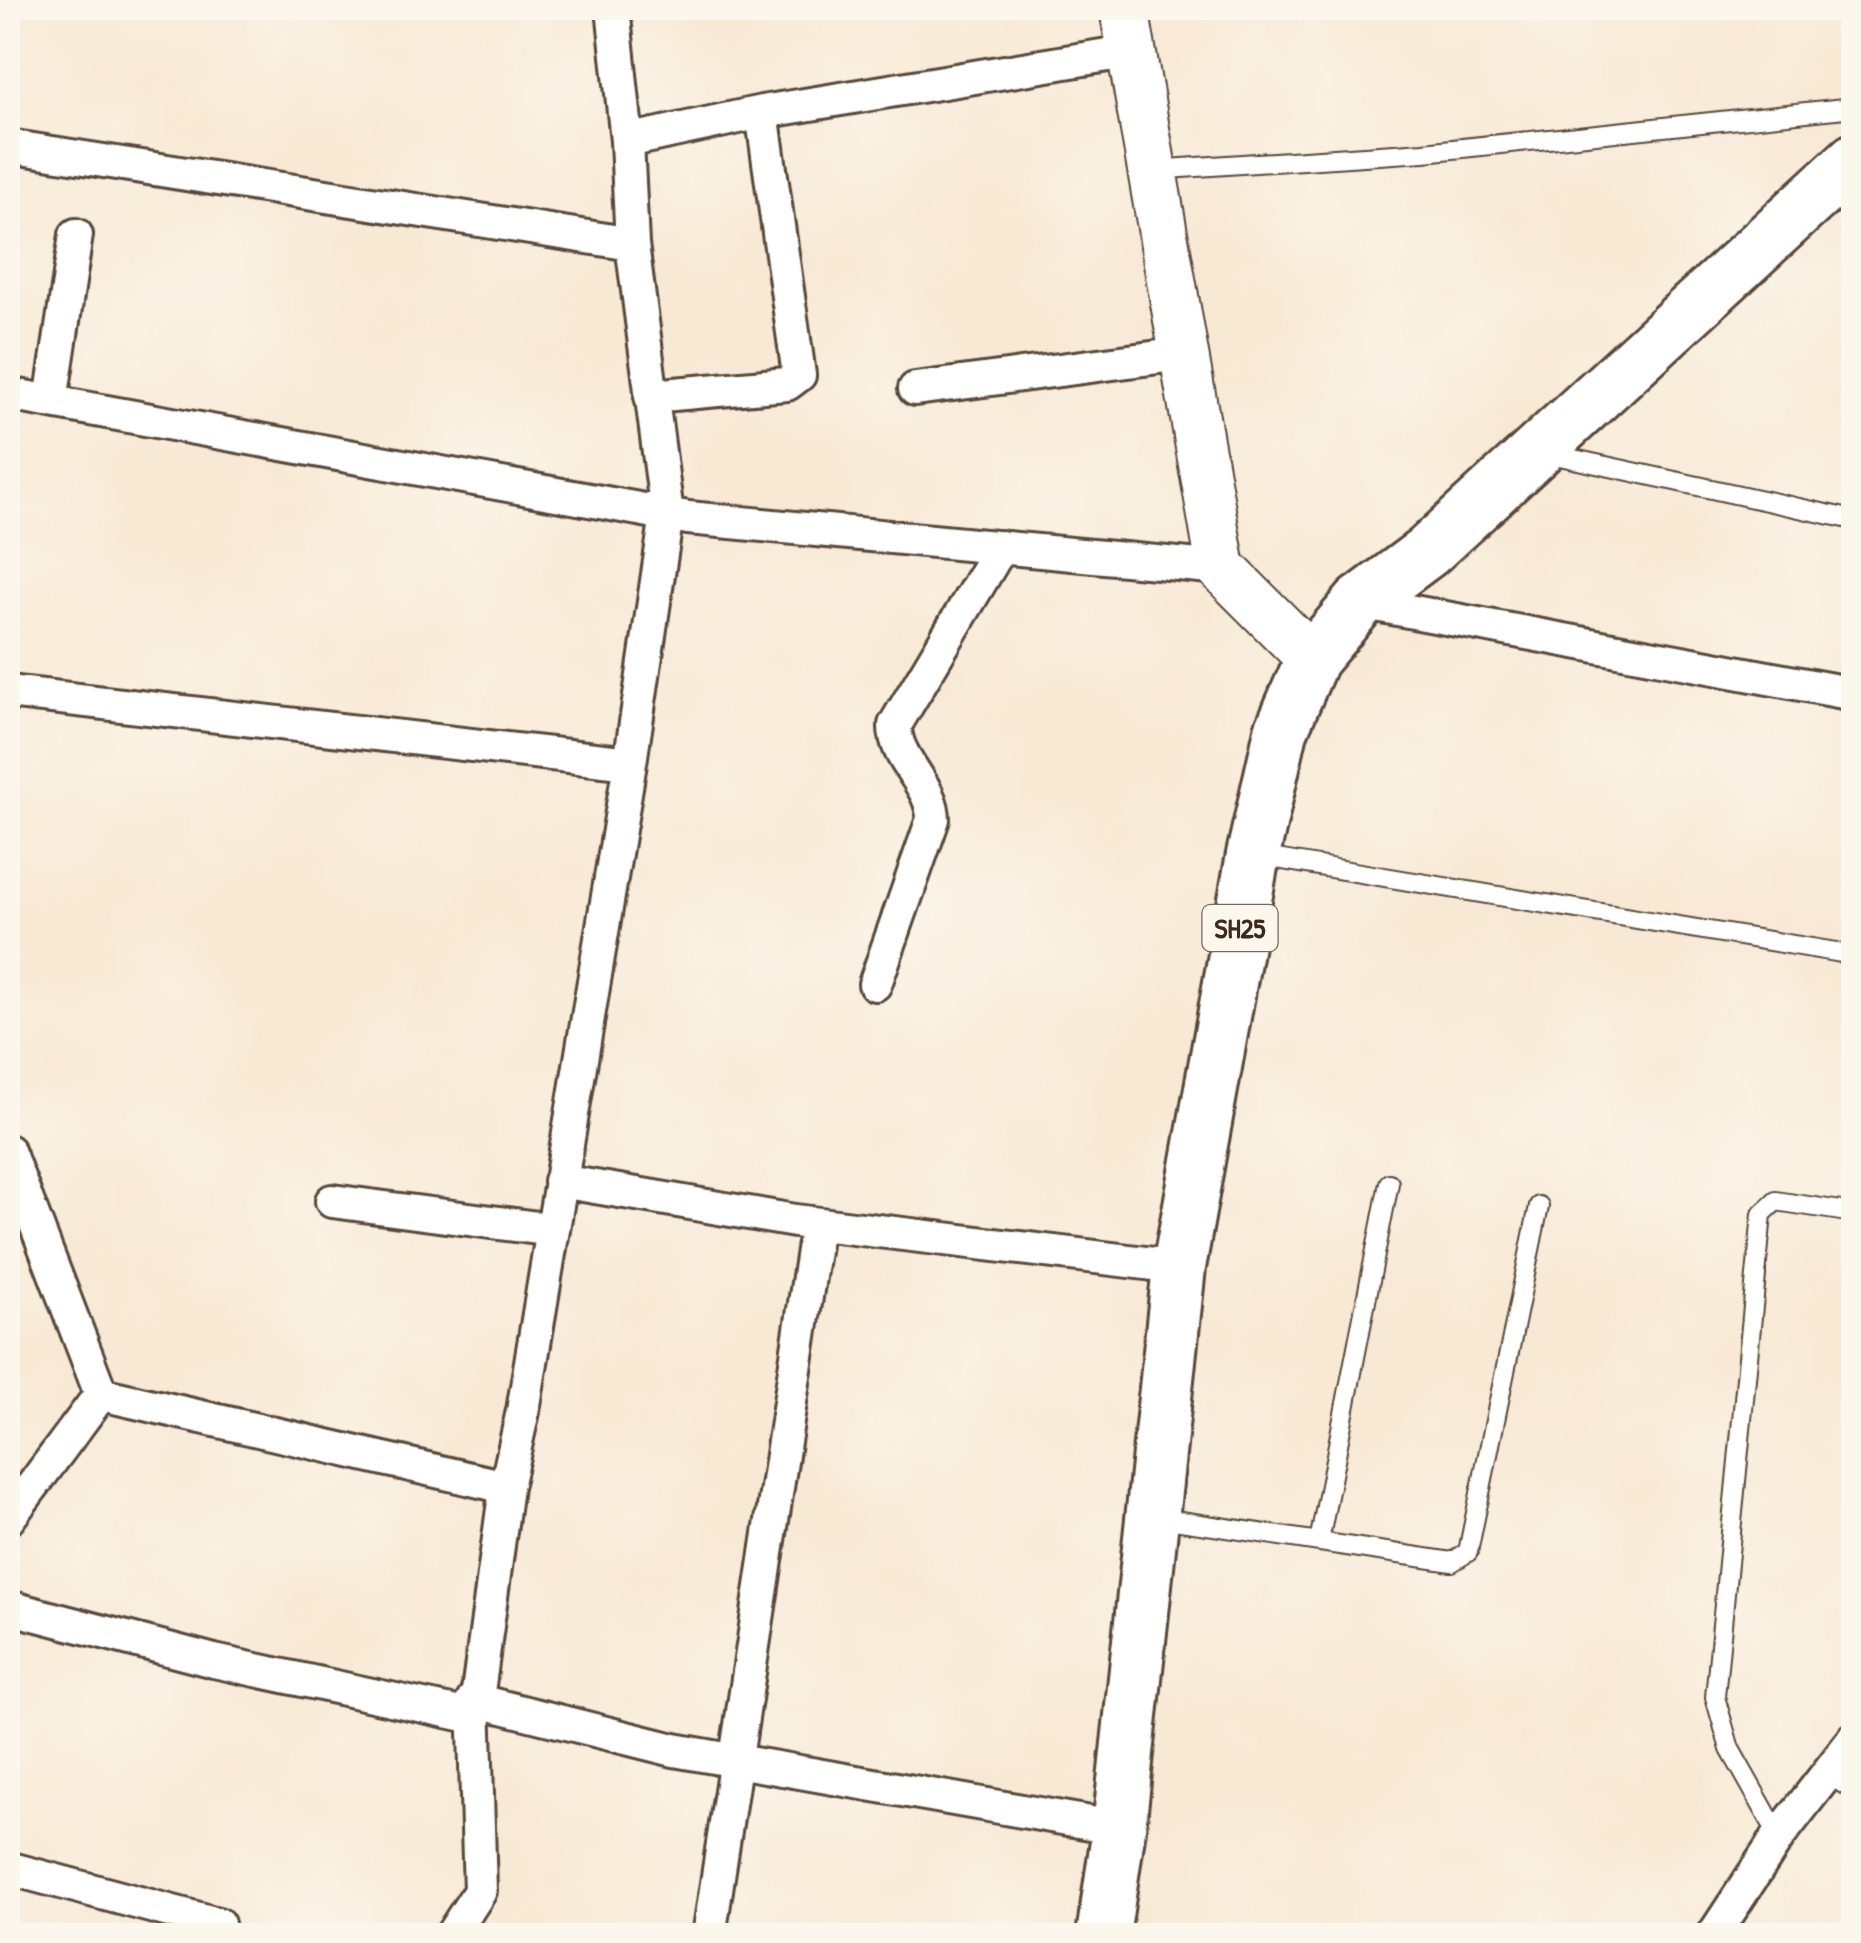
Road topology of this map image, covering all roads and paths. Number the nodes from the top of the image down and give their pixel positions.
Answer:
1 (613, 8) edge
2 (1128, 29) edge
3 (1854, 107) edge
4 (762, 112) junction
5 (627, 141) junction
6 (8, 146) edge
7 (1854, 160) edge
8 (1149, 170) junction
9 (76, 235) dead end
10 (632, 244) junction
11 (1182, 354) junction
12 (915, 389) dead end
13 (8, 394) edge
14 (652, 396) junction
15 (52, 401) junction
16 (1537, 450) junction
17 (668, 514) junction
18 (1854, 520) edge
19 (1001, 547) junction
20 (1221, 568) junction
21 (1360, 602) junction
22 (1312, 659) junction
23 (8, 692) edge
24 (1854, 694) edge
25 (630, 763) junction
26 (1253, 854) junction
27 (1854, 955) edge
28 (875, 984) dead end
29 (8, 1151) edge
30 (560, 1181) junction
31 (1389, 1183) dead end
32 (332, 1201) dead end
33 (1539, 1206) dead end
34 (1854, 1213) edge
35 (816, 1224) junction
36 (552, 1230) junction
37 (1180, 1267) junction
38 (101, 1394) junction
39 (506, 1487) junction
40 (1151, 1516) junction
41 (8, 1519) edge
42 (1320, 1542) junction
43 (8, 1607) edge
44 (474, 1700) junction
45 (1854, 1738) edge
46 (735, 1760) junction
47 (1840, 1782) edge
48 (1119, 1828) junction
49 (1778, 1836) junction
50 (8, 1868) edge
51 (218, 1924) dead end
52 (451, 1936) edge
53 (710, 1936) edge
54 (1102, 1936) edge
55 (1713, 1936) edge

1 - 5 street
2 - 4 street
2 - 8 street
3 - 8 lane
4 - 5 street
4 - 14 street
5 - 10 street
6 - 10 street
7 - 16 main road, SH25
8 - 11 street
9 - 15 street
10 - 14 street
11 - 12 street
11 - 20 street
13 - 15 street
14 - 17 street
15 - 17 street
16 - 18 lane
16 - 21 main road, SH25
17 - 19 street
17 - 25 street
19 - 20 street
19 - 28 street
20 - 22 street
21 - 22 main road, SH25
21 - 24 street
22 - 26 main road, SH25
23 - 25 street
25 - 30 street
26 - 27 lane
26 - 37 main road, SH25
29 - 38 street
30 - 35 street
30 - 36 street
31 - 42 lane
32 - 36 street
33 - 42 lane
34 - 49 lane
35 - 37 street
35 - 46 street
36 - 39 street
37 - 40 main road, SH25
38 - 39 street
38 - 41 street
39 - 44 street
40 - 42 lane
40 - 48 main road, SH25
43 - 44 street
44 - 46 street
44 - 52 street
45 - 47 street
46 - 48 street
46 - 53 street
47 - 49 street
48 - 54 main road, SH25
49 - 55 street
50 - 51 street

